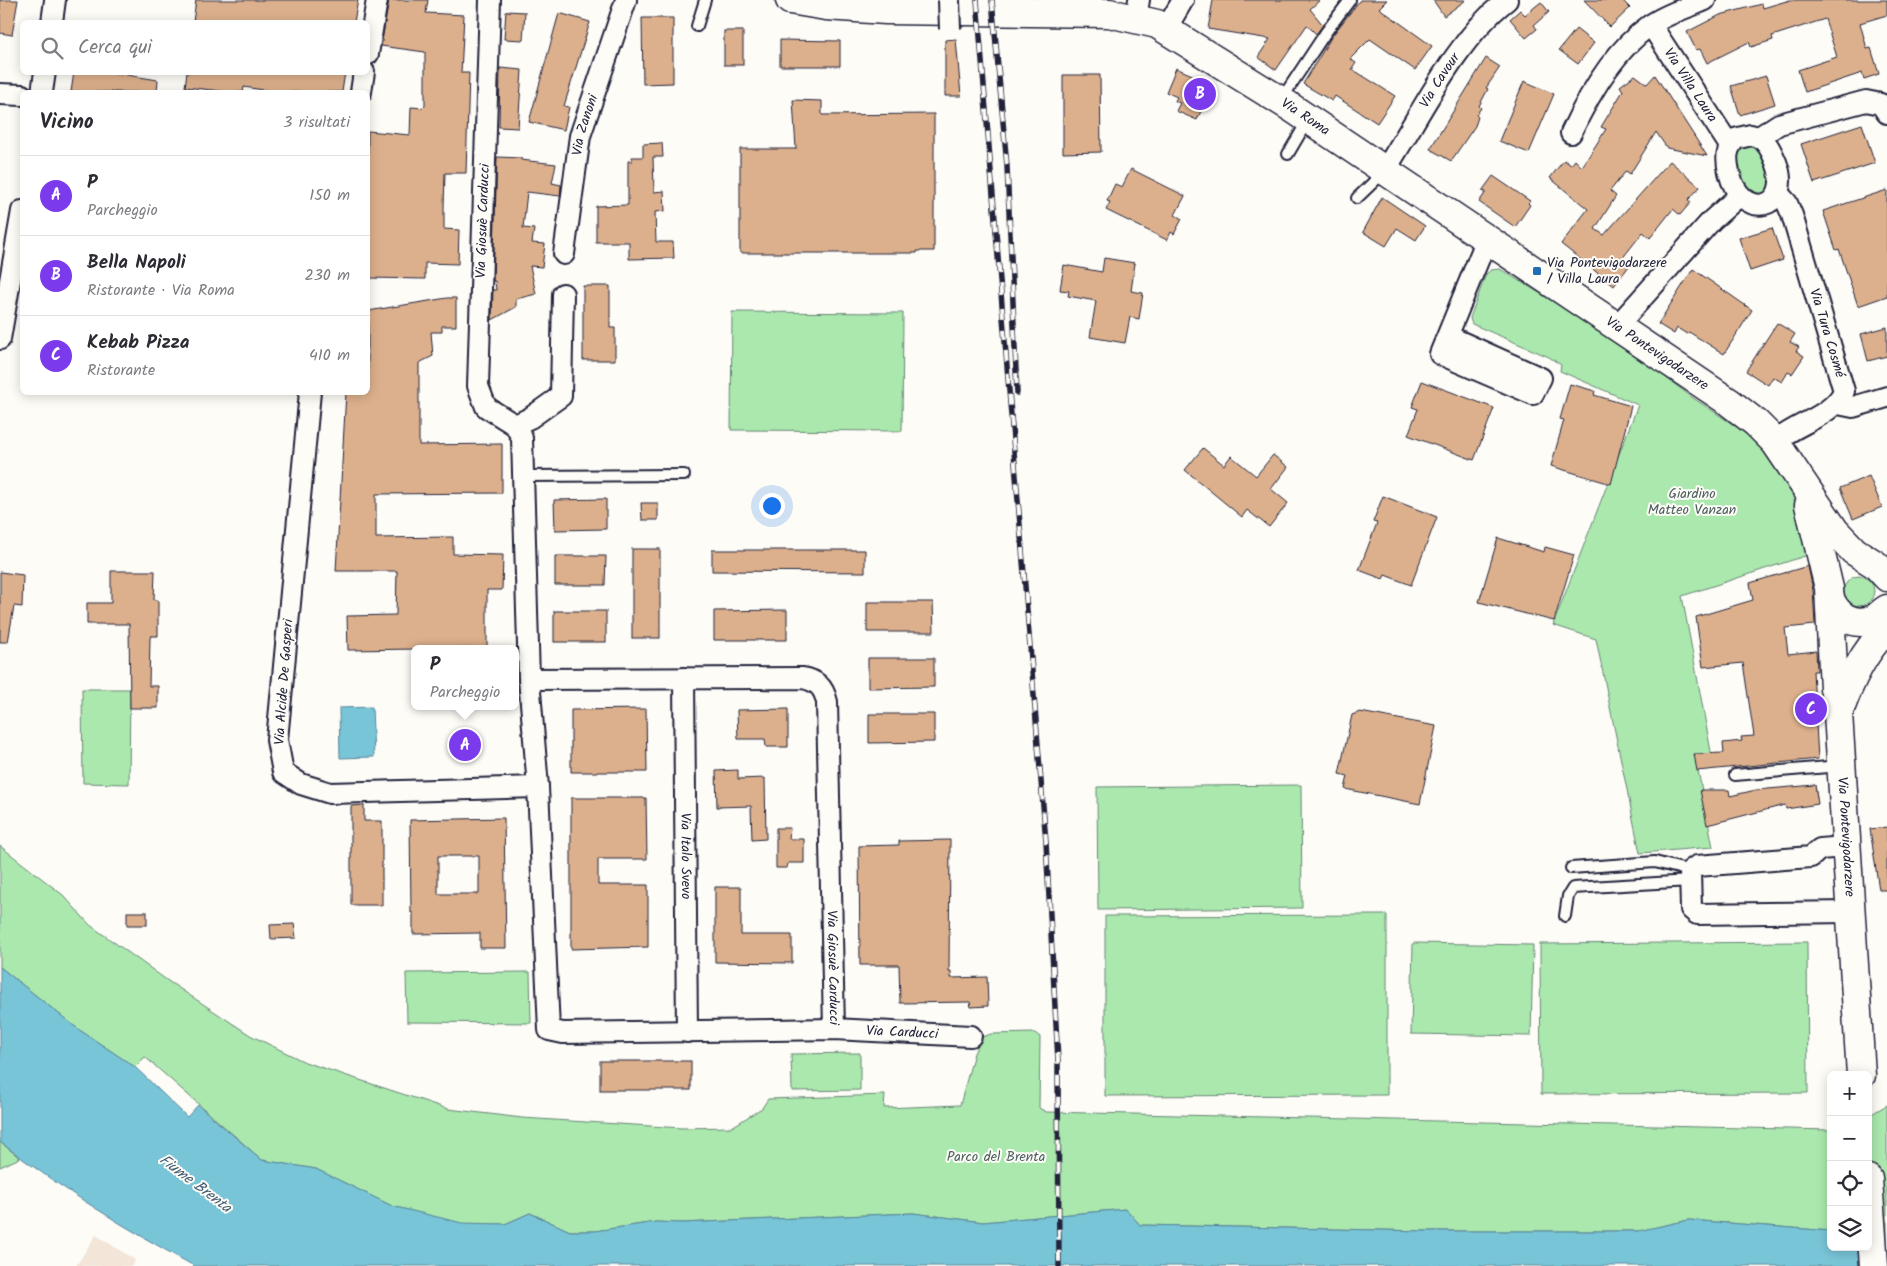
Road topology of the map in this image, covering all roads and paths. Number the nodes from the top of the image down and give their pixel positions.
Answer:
1 (56, 0) edge
2 (377, 0) edge
3 (490, 0) edge
4 (626, 0) edge
5 (705, 0) edge
6 (790, 0) edge
7 (949, 0) edge
8 (1089, 0) edge
9 (1183, 0) edge
10 (1350, 0) edge
11 (1507, 0) edge
12 (1705, 0) edge
13 (1138, 9) edge
14 (1053, 11) junction
15 (52, 20) edge
16 (1650, 24) junction
17 (698, 26) dead end
18 (950, 29) dead end
19 (1166, 29) junction
20 (370, 42) edge
21 (45, 75) edge
22 (364, 75) edge
23 (42, 90) edge
24 (361, 90) edge
25 (0, 94) edge
26 (20, 95) edge
27 (1280, 101) junction
28 (1887, 113) edge
29 (1309, 120) junction
30 (1571, 133) dead end
31 (1759, 137) junction
32 (1730, 146) junction
33 (1288, 154) dead end
34 (1385, 170) junction
35 (1778, 194) junction
36 (1739, 196) junction
37 (1357, 198) dead end
38 (20, 223) edge
39 (1479, 234) junction
40 (564, 254) dead end
41 (563, 294) dead end
42 (1617, 326) junction
43 (1448, 336) dead end
44 (0, 339) edge
45 (310, 395) edge
46 (1887, 397) edge
47 (1838, 404) junction
48 (515, 425) junction
49 (1775, 442) junction
50 (684, 475) dead end
51 (523, 476) junction
52 (1804, 487) junction
53 (1882, 572) edge
54 (1830, 594) junction
55 (1883, 615) edge
56 (684, 678) junction
57 (528, 679) junction
58 (1838, 713) junction
59 (1841, 765) junction
60 (1735, 775) dead end
61 (538, 787) junction
62 (1845, 847) junction
63 (1571, 868) dead end
64 (1690, 876) junction
65 (1850, 912) junction
66 (1565, 916) dead end
67 (834, 1030) junction
68 (687, 1032) junction
69 (971, 1036) dead end
70 (1861, 1071) edge
71 (1870, 1206) edge
72 (1874, 1266) edge

1 - 15 street
2 - 20 street
3 - 48 street, Via Giosuè Carducci
4 - 40 street, Via Zanoni
5 - 17 lane
6 - 14 main road, Via Roma
7 - 18 street, bridge
8 - 14 street
9 - 19 street
10 - 27 lane
11 - 34 street, Via Cavour
12 - 16 street
13 - 14 main road, Via Roma
13 - 19 main road, Via Roma
16 - 30 street
16 - 32 street, Via Villa Laura
19 - 27 main road, Via Roma
21 - 23 street
22 - 24 street
25 - 26 street
27 - 29 main road, Via Roma
28 - 31 street
29 - 33 lane
29 - 34 main road, Via Roma
31 - 32 street
31 - 35 street
32 - 36 street
34 - 37 lane
34 - 39 main road, Via Roma
35 - 36 street
35 - 47 street, Via Tura Cosmé
36 - 42 street
38 - 44 street
39 - 42 main road, Via Pontevigodarzere
39 - 43 street
41 - 48 street
42 - 49 main road, Via Pontevigodarzere
45 - 61 street, Via Alcide De Gasperi
46 - 47 street
47 - 49 street
48 - 51 street, Via Giosuè Carducci
49 - 52 main road, Via Pontevigodarzere
50 - 51 lane
51 - 57 street, Via Giosuè Carducci
52 - 53 main road, Via Pontevigodarzere
52 - 54 main road, Via Pontevigodarzere
53 - 54 main road, Via Pontevigodarzere
54 - 55 main road, Via Pontevigodarzere
54 - 58 main road, Via Pontevigodarzere
55 - 58 main road, Via Pontevigodarzere
56 - 57 street, Via Giosuè Carducci
56 - 67 street, Via Giosuè Carducci
56 - 68 street, Via Italo Svevo
57 - 61 street, Via Giosuè Carducci
58 - 59 main road, Via Pontevigodarzere
59 - 60 lane
59 - 62 main road, Via Pontevigodarzere
61 - 68 street, Via Giosuè Carducci
62 - 64 street
62 - 65 main road, Via Pontevigodarzere
63 - 64 lane
64 - 65 street
64 - 66 lane
65 - 70 main road, Via Pontevigodarzere
67 - 68 street, Via Giosuè Carducci
67 - 69 street, Via Carducci
71 - 72 main road

